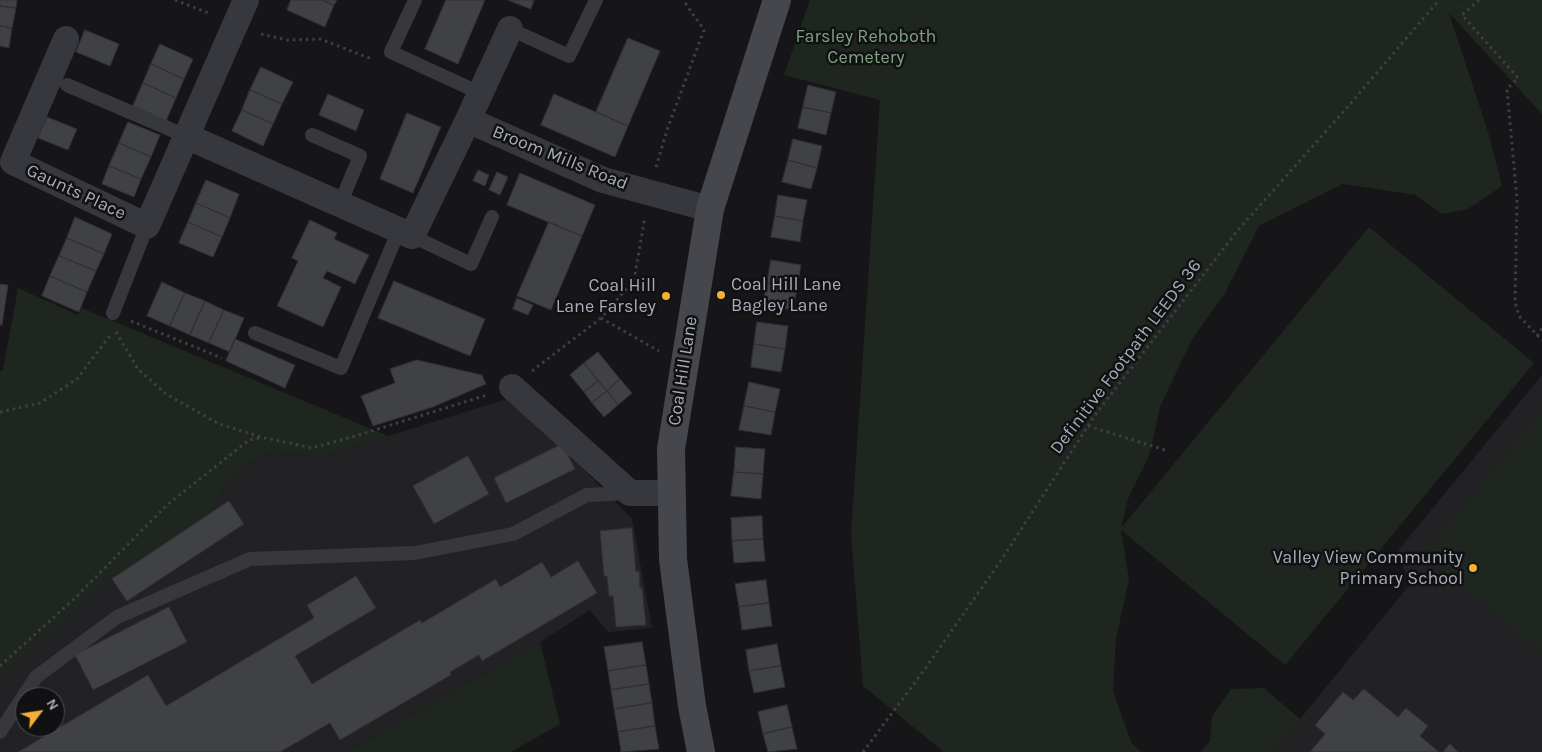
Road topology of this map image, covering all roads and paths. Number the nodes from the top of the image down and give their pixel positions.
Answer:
1 (174, 0) edge
2 (415, 0) edge
3 (596, 0) edge
4 (683, 0) edge
5 (777, 0) edge
6 (1439, 0) edge
7 (1479, 0) edge
8 (241, 12) edge
9 (510, 29) joint
10 (66, 38) dead end
11 (391, 52) junction
12 (67, 85) dead end
13 (480, 93) junction
14 (468, 120) junction
15 (312, 135) dead end
16 (186, 136) junction
17 (649, 193) junction
18 (340, 204) junction
19 (710, 210) junction
20 (492, 217) dead end
21 (148, 226) junction
22 (405, 233) junction
23 (113, 313) joint
24 (601, 318) junction
25 (1542, 328) edge
26 (255, 333) dead end
27 (1537, 336) junction
28 (1542, 340) edge
29 (222, 358) dead end
30 (684, 366) junction
31 (512, 387) junction
32 (0, 412) edge
33 (1088, 426) junction
34 (261, 437) junction
35 (1165, 450) dead end
36 (630, 493) junction
37 (672, 493) junction
38 (0, 666) edge
39 (0, 732) edge
40 (701, 752) edge
41 (864, 752) edge

1 - 8 path
2 - 11 lane
3 - 9 lane
4 - 17 path
5 - 19 street, Coal Hill Lane
6 - 33 path, Definitive Footpath LEEDS 36
7 - 27 path
8 - 11 path
8 - 16 street
9 - 13 street
10 - 21 street, Gaunts Place
11 - 13 lane
12 - 16 lane
13 - 14 street
14 - 17 street, Broom Mills Road
14 - 22 street
15 - 18 lane
16 - 18 street
16 - 21 street
17 - 19 street, Broom Mills Road
17 - 24 path
18 - 22 street
19 - 30 street, Coal Hill Lane
20 - 22 lane
21 - 23 lane, Gaunts Place
22 - 26 lane
23 - 29 path
24 - 30 path
24 - 31 path
25 - 27 path
27 - 28 path
30 - 37 street, Coal Hill Lane
31 - 34 path
31 - 36 street
32 - 34 path
33 - 35 path
33 - 41 path, Definitive Footpath LEEDS 36
34 - 38 path
36 - 37 street
36 - 39 lane
37 - 40 street, Coal Hill Lane

